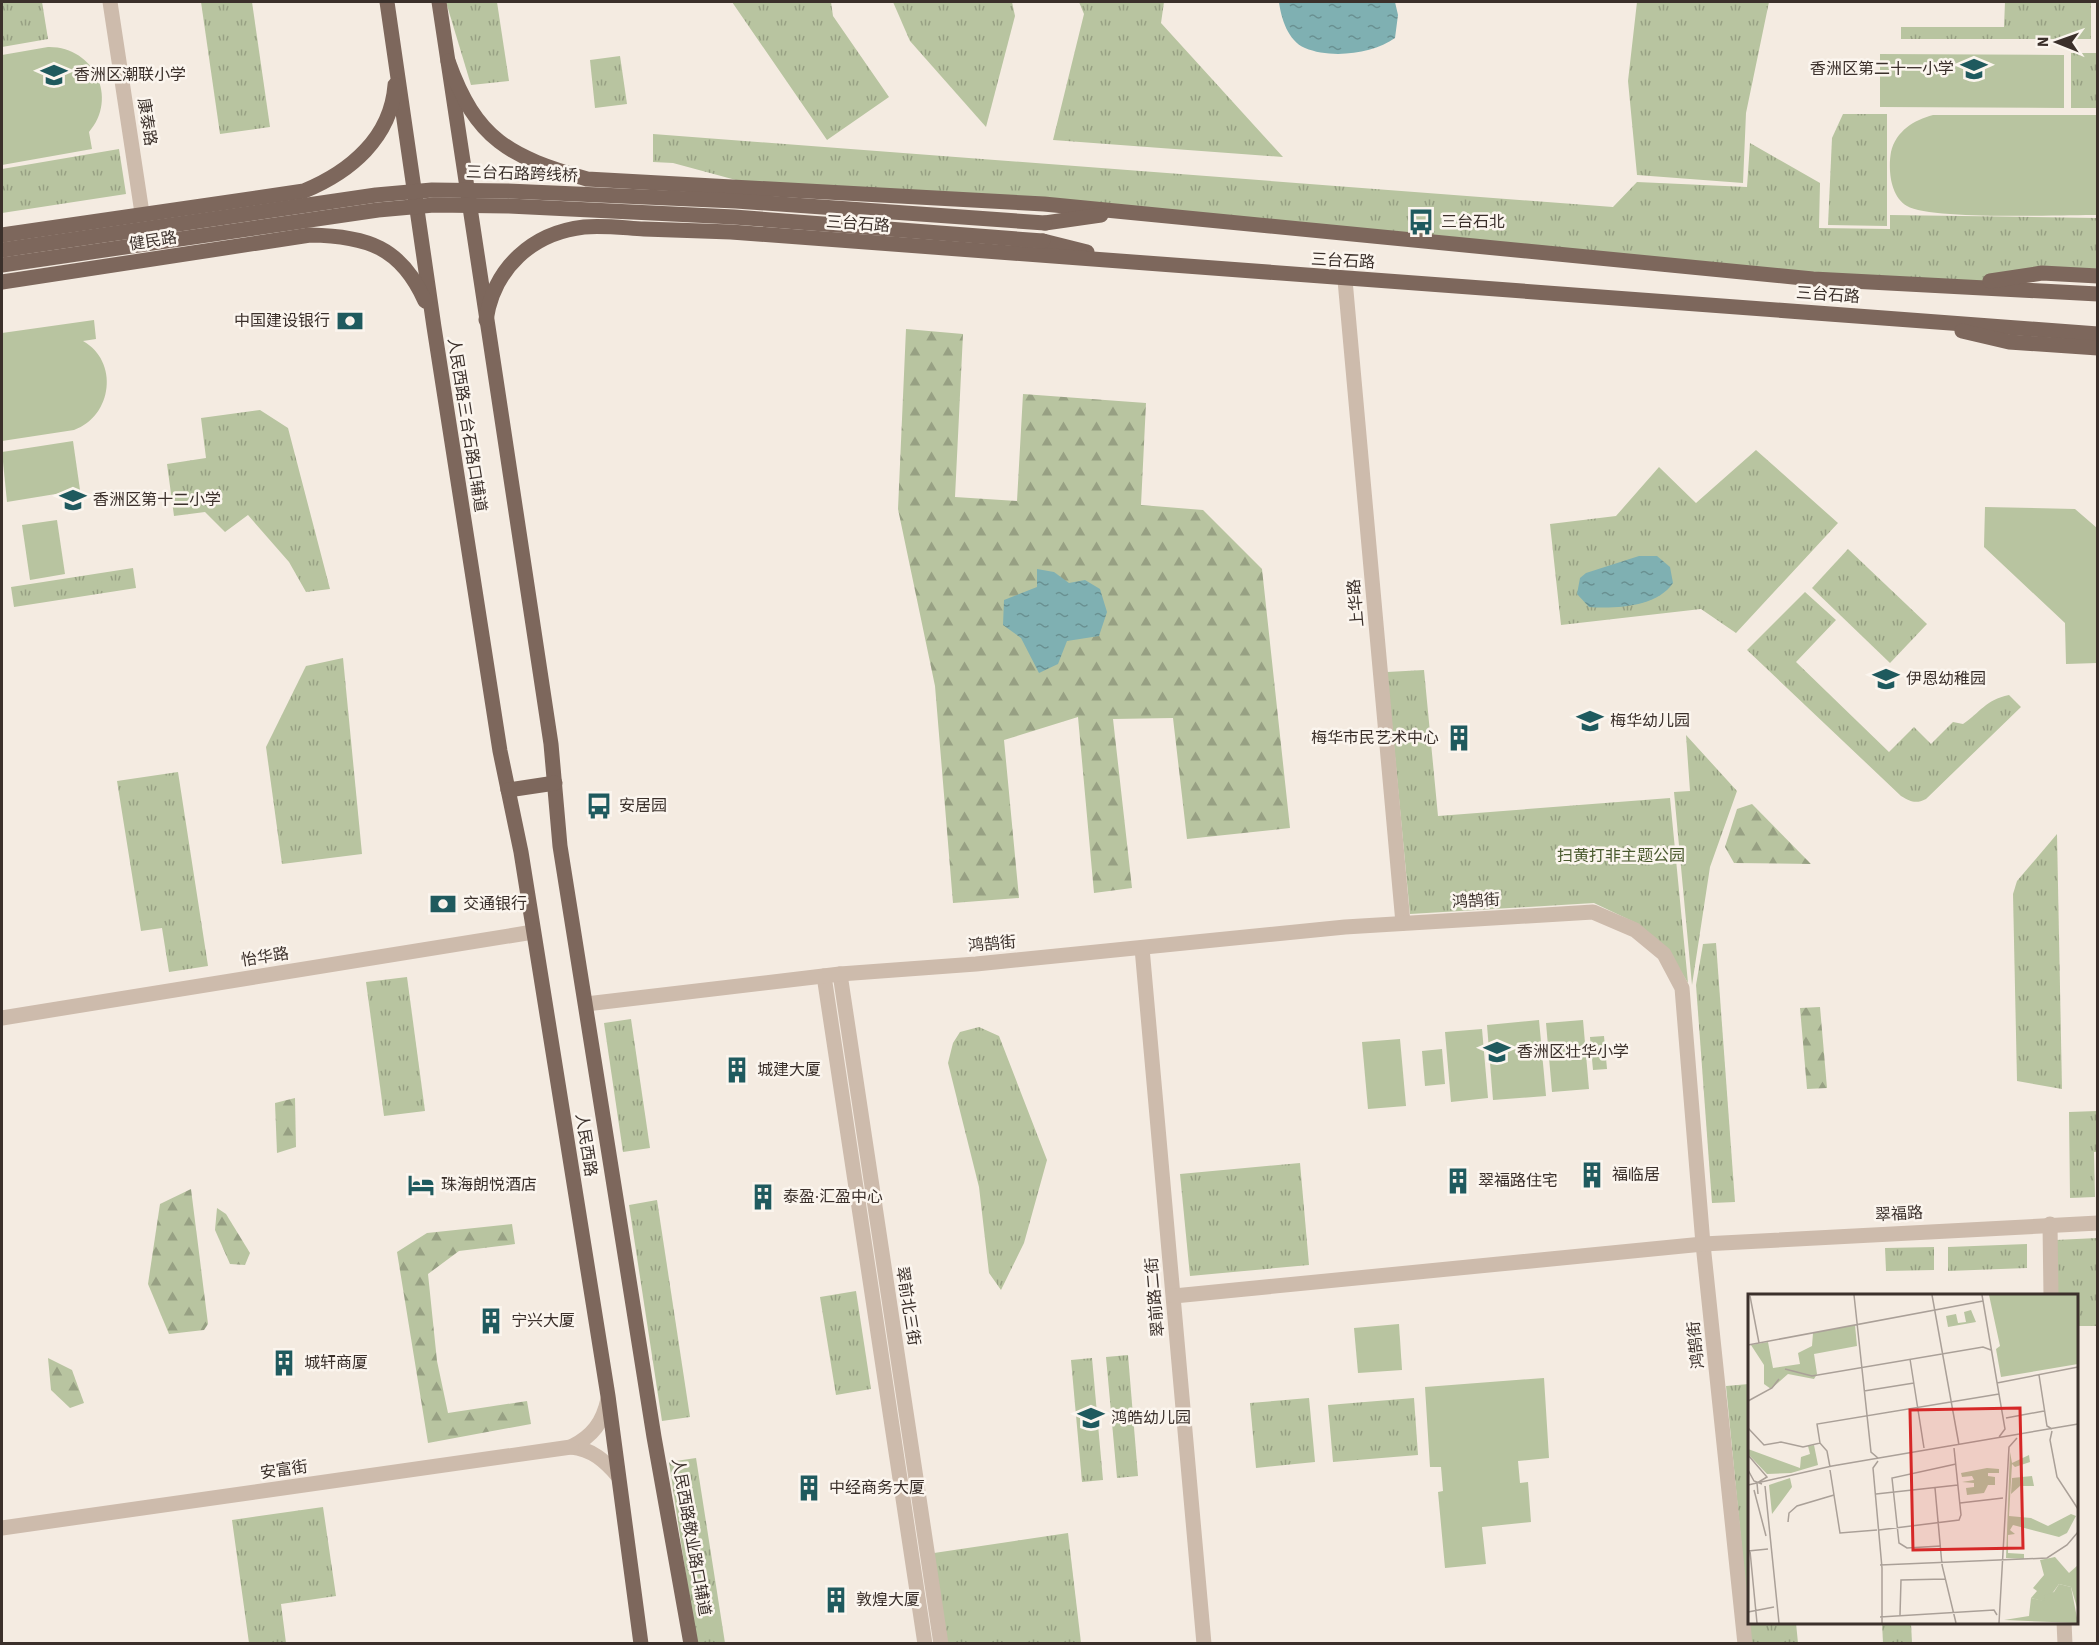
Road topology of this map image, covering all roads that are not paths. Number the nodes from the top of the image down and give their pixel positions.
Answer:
1 (110, 2) edge
2 (387, 2) edge
3 (439, 2) edge
4 (447, 61) junction
5 (397, 67) junction
6 (1128, 212) junction
7 (142, 213) junction
8 (2, 235) edge
9 (2, 250) edge
10 (1125, 262) junction
11 (2, 265) edge
12 (2097, 276) edge
13 (1345, 280) junction
14 (2, 282) edge
15 (1955, 286) junction
16 (2097, 294) edge
17 (1909, 319) junction
18 (486, 320) junction
19 (434, 327) junction
20 (2097, 334) edge
21 (2097, 348) edge
22 (555, 783) junction
23 (508, 790) junction
24 (521, 852) joint
25 (1402, 923) junction
26 (533, 932) junction
27 (1142, 948) junction
28 (840, 974) junction
29 (824, 976) junction
30 (586, 1004) junction
31 (2, 1018) edge
32 (2097, 1223) edge
33 (2050, 1224) junction
34 (1703, 1244) junction
35 (2051, 1294) edge
36 (1173, 1296) junction
37 (608, 1396) junction
38 (654, 1437) joint
39 (571, 1447) junction
40 (618, 1476) junction
41 (2, 1528) edge
42 (2064, 1624) edge
43 (641, 1644) edge
44 (691, 1644) edge
45 (926, 1644) edge
46 (940, 1644) edge
47 (1204, 1644) edge
48 (1745, 1644) edge
49 (2065, 1644) edge

1 - 7 street, 康泰路
2 - 5 main road, 人民西路三台石路口辅道
3 - 4 main road
4 - 6 main road, 三台石路
4 - 18 main road
5 - 7 main road, 健民路
5 - 19 main road, 人民西路三台石路口辅道
6 - 9 main road, 三台石路跨线桥, bridge
6 - 15 main road, 三台石路
7 - 8 main road, 健民路
10 - 11 main road, 三台石路跨线桥, bridge
10 - 13 main road, 三台石路
10 - 18 main road, 三台石路
12 - 15 main road
13 - 17 main road, 三台石路
13 - 25 street, 上华路
14 - 19 main road, 健民路
15 - 16 main road, 三台石路
17 - 20 main road, 三台石路
17 - 21 main road
18 - 22 main road
19 - 23 main road, 人民西路三台石路口辅道
22 - 23 main road
22 - 30 main road, 人民西路
23 - 24 main road, 人民西路三台石路口辅道
24 - 26 main road, 人民西路
25 - 27 street, 鸿鹄街
25 - 34 street, 鸿鹄街
26 - 31 street, 怡华路
26 - 37 main road, 人民西路
27 - 28 street, 鸿鹄街
27 - 36 street, 翠前路二街
28 - 29 street, 鸿鹄街
28 - 46 street, 翠前北三街
29 - 30 street, 鸿鹄街
29 - 45 street, 翠前北三街
30 - 38 main road, 人民西路
32 - 33 street, 翠福路
33 - 34 street, 翠福路
33 - 35 street
34 - 36 street, 翠福路
34 - 48 street, 鸿鹄街
36 - 47 street, 翠前路二街
37 - 39 street, 安富街
37 - 40 main road, 人民西路
38 - 44 main road, 人民西路敬业路口辅道
39 - 40 street, 安富街
39 - 41 street, 安富街
40 - 43 main road
42 - 49 street

